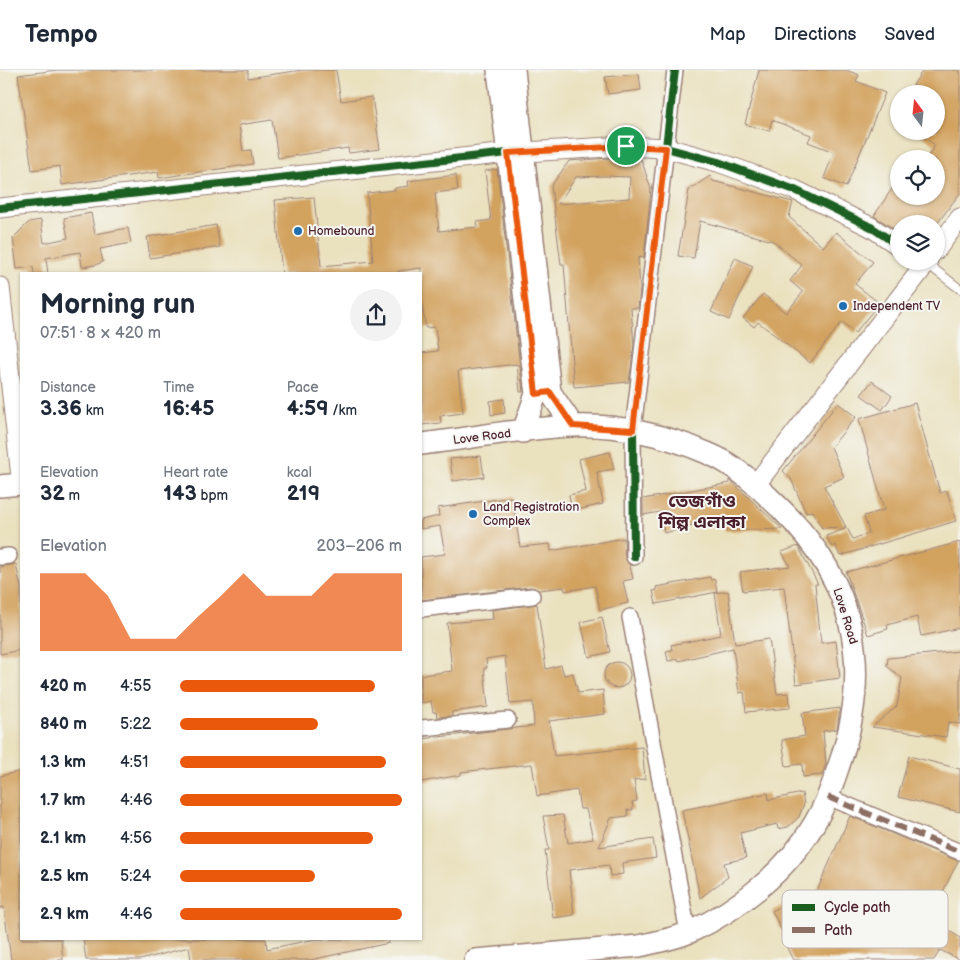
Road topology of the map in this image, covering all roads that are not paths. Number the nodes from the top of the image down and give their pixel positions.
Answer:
1 (498, 70) edge
2 (514, 70) edge
3 (675, 70) edge
4 (666, 148) junction
5 (516, 152) junction
6 (0, 208) edge
7 (960, 218) edge
8 (945, 237) edge
9 (890, 240) edge
10 (920, 270) edge
11 (939, 270) edge
12 (0, 287) edge
13 (960, 290) edge
14 (543, 393) junction
15 (573, 426) junction
16 (633, 430) junction
17 (523, 432) junction
18 (422, 444) edge
19 (20, 469) edge
20 (20, 484) edge
21 (756, 484) junction
22 (0, 486) edge
23 (634, 557) dead end
24 (532, 596) dead end
25 (422, 609) edge
26 (630, 618) dead end
27 (508, 720) dead end
28 (422, 728) edge
29 (828, 797) junction
30 (960, 852) edge
31 (688, 933) junction
32 (602, 954) edge
33 (475, 960) edge

1 - 5 main road
2 - 5 main road
3 - 4 street
4 - 5 street
4 - 9 street
4 - 16 street
5 - 6 street
5 - 14 main road
7 - 8 street
10 - 21 street
11 - 13 lane
12 - 19 street
14 - 15 main road
14 - 17 main road
15 - 16 main road, Love Road
15 - 17 main road, Love Road
16 - 21 main road, Love Road
16 - 23 street
17 - 18 main road, Love Road
20 - 22 main road
21 - 29 main road, Love Road
24 - 25 street
26 - 31 street
27 - 28 street
29 - 30 street
29 - 31 main road, Love Road
31 - 32 main road, Love Road
32 - 33 main road, Love Road

